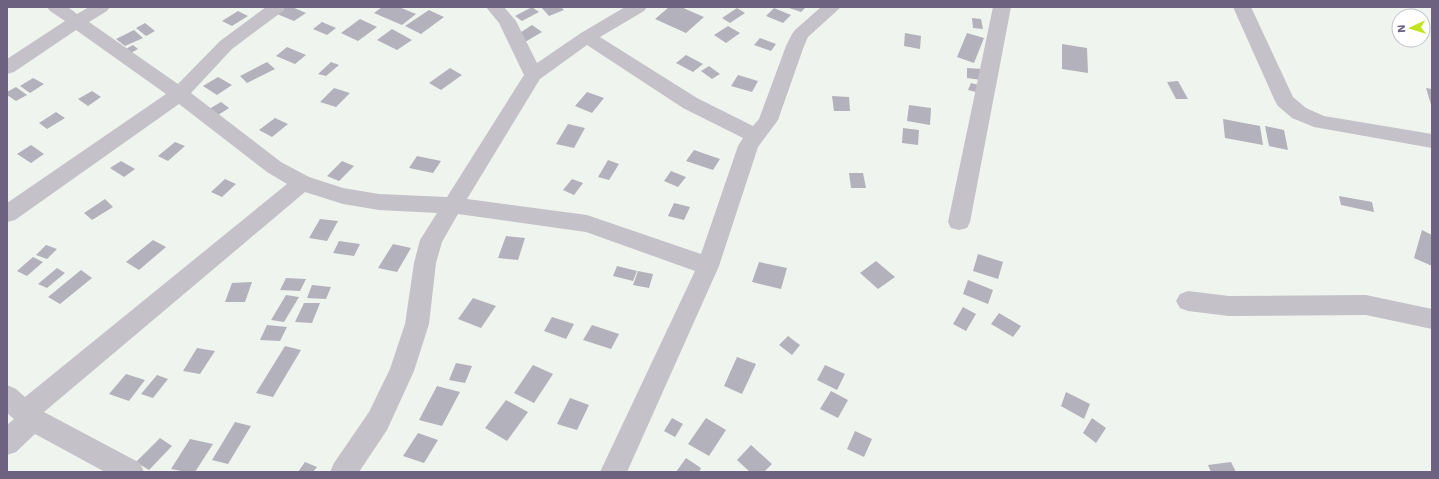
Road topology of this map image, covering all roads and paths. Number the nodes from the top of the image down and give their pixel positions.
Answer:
1 (56, 7) edge
2 (101, 7) edge
3 (277, 7) edge
4 (495, 7) edge
5 (638, 7) edge
6 (832, 7) edge
7 (1002, 7) edge
8 (1242, 7) edge
9 (76, 22) junction
10 (587, 37) junction
11 (7, 68) edge
12 (533, 75) junction
13 (179, 94) junction
14 (754, 135) junction
15 (1432, 142) edge
16 (302, 183) junction
17 (452, 205) junction
18 (7, 214) edge
19 (959, 222) dead end
20 (708, 266) junction
21 (1188, 301) dead end
22 (1432, 319) edge
23 (21, 410) edge
24 (7, 443) edge
25 (131, 472) edge
26 (343, 472) edge
27 (613, 472) edge

1 - 9 street
2 - 9 street
3 - 13 street
4 - 12 street
5 - 10 street
6 - 14 street
7 - 19 street
8 - 15 street
9 - 11 street
9 - 13 street
10 - 12 street
10 - 14 street
12 - 17 street
13 - 16 street
13 - 18 street
14 - 20 street
16 - 17 street
16 - 23 street
17 - 20 street
17 - 26 street
20 - 27 street
21 - 22 street
23 - 24 street
23 - 25 street

